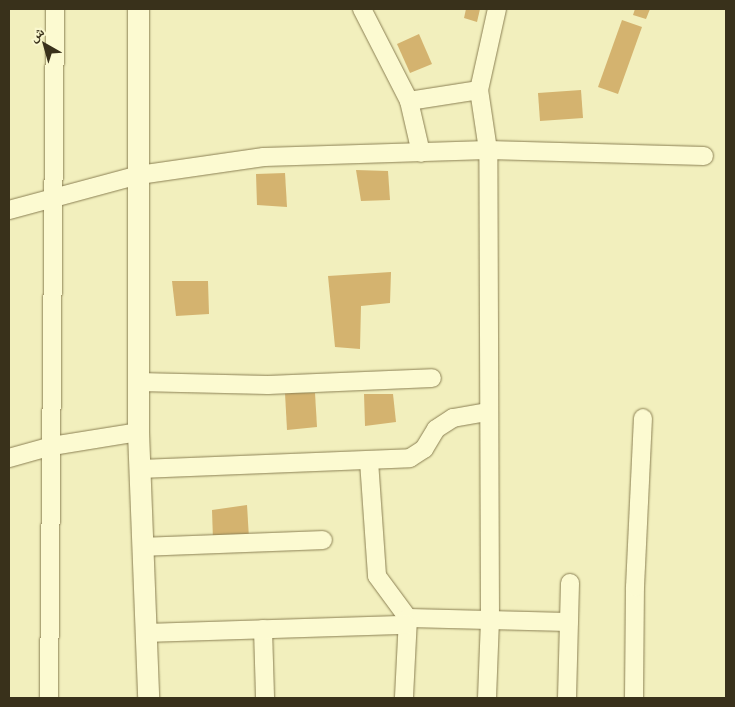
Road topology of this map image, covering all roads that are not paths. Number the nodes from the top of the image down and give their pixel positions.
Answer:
1 (55, 9) edge
2 (138, 9) edge
3 (362, 9) edge
4 (497, 9) edge
5 (479, 90) junction
6 (409, 102) junction
7 (488, 150) junction
8 (420, 153) junction
9 (704, 156) dead end
10 (139, 175) junction
11 (55, 197) junction
12 (9, 210) edge
13 (432, 378) dead end
14 (138, 382) junction
15 (488, 412) junction
16 (643, 418) dead end
17 (138, 432) junction
18 (52, 446) junction
19 (9, 458) edge
20 (369, 461) junction
21 (140, 470) junction
22 (323, 540) dead end
23 (142, 547) junction
24 (570, 583) dead end
25 (490, 620) junction
26 (408, 622) junction
27 (569, 622) junction
28 (263, 629) junction
29 (146, 633) junction
30 (49, 698) edge
31 (148, 698) edge
32 (265, 698) edge
33 (404, 698) edge
34 (487, 698) edge
35 (567, 698) edge
36 (634, 698) edge

1 - 11 street
2 - 10 street
3 - 6 street
4 - 5 street
5 - 6 street
5 - 7 street
6 - 8 street
7 - 8 street
7 - 9 street
7 - 15 street
8 - 10 street
10 - 11 street
10 - 14 street
11 - 12 street
11 - 18 street
13 - 14 street
14 - 17 street
15 - 20 street
15 - 25 street
16 - 36 street
17 - 18 street
17 - 21 street
18 - 19 street
18 - 30 street
20 - 21 street
20 - 26 street
21 - 23 street
22 - 23 street
23 - 29 street
24 - 27 street
25 - 26 street
25 - 27 street
25 - 34 street
26 - 28 street
26 - 33 street
27 - 35 street
28 - 29 street
28 - 32 street
29 - 31 street

